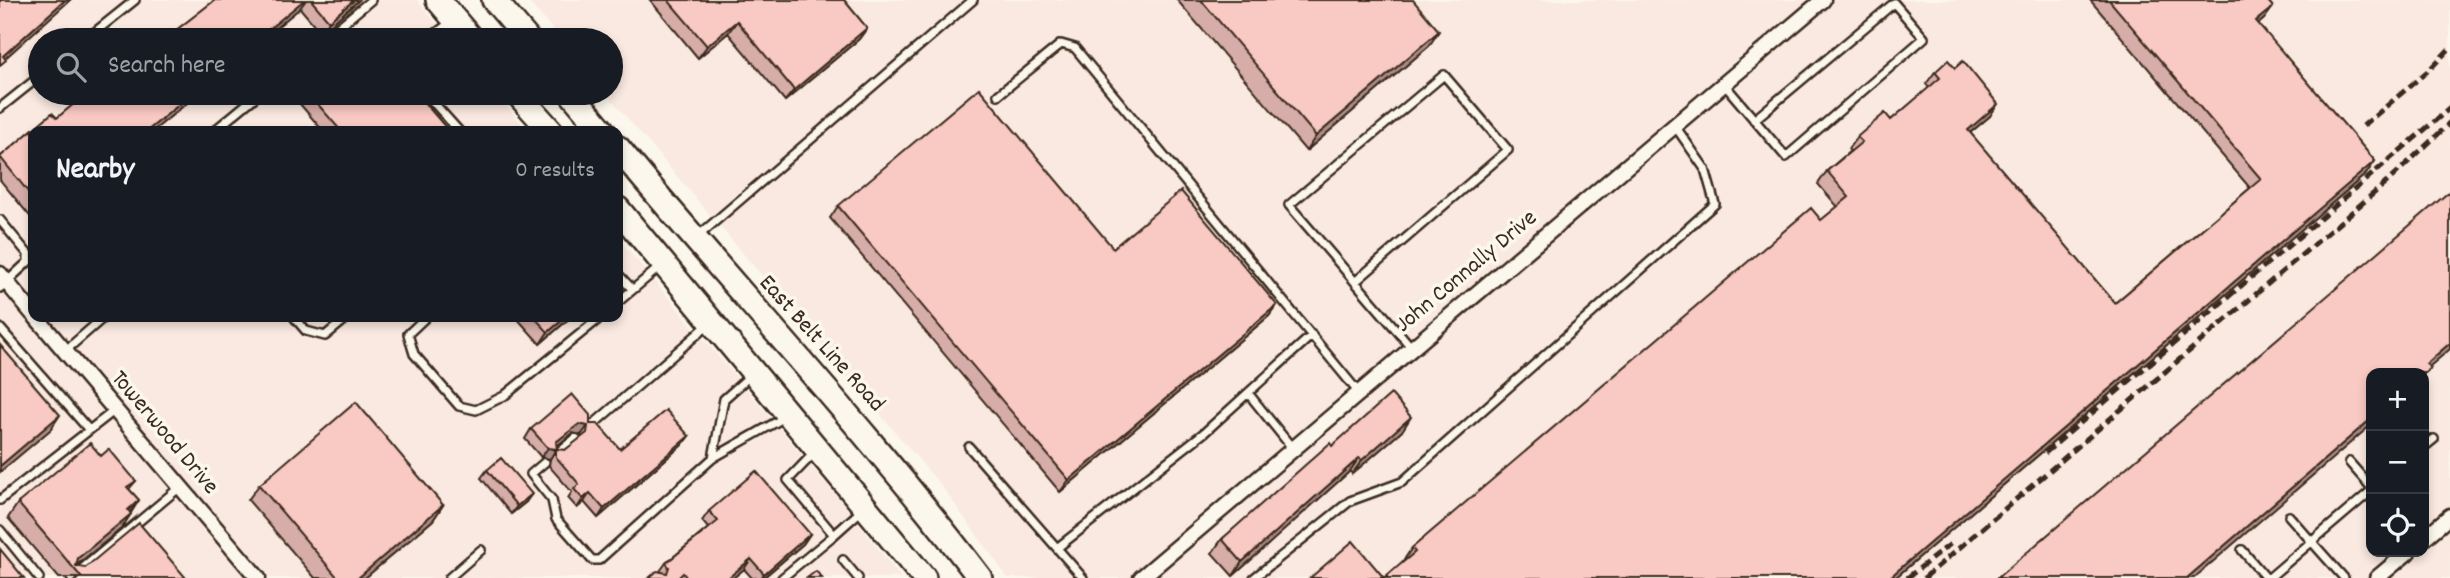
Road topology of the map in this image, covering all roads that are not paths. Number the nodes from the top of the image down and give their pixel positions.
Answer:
1 (135, 0) edge
2 (371, 0) edge
3 (438, 0) edge
4 (494, 0) edge
5 (973, 0) edge
6 (1823, 0) edge
7 (454, 19) junction
8 (100, 28) edge
9 (337, 28) edge
10 (442, 28) edge
11 (462, 28) edge
12 (518, 28) edge
13 (1724, 84) junction
14 (28, 86) edge
15 (998, 95) dead end
16 (245, 105) edge
17 (436, 105) edge
18 (528, 105) edge
19 (581, 105) edge
20 (0, 108) edge
21 (1754, 120) junction
22 (220, 126) edge
23 (455, 126) edge
24 (547, 126) edge
25 (599, 126) edge
26 (1674, 126) junction
27 (623, 154) edge
28 (623, 215) edge
29 (0, 220) edge
30 (694, 240) junction
31 (28, 254) edge
32 (28, 264) edge
33 (664, 264) junction
34 (623, 279) edge
35 (2, 282) edge
36 (1355, 282) junction
37 (632, 289) junction
38 (623, 297) edge
39 (28, 308) edge
40 (41, 322) edge
41 (98, 322) edge
42 (298, 322) edge
43 (342, 322) edge
44 (421, 322) edge
45 (595, 322) edge
46 (712, 322) junction
47 (0, 328) edge
48 (1312, 335) junction
49 (1412, 348) junction
50 (65, 351) junction
51 (753, 372) junction
52 (1248, 393) junction
53 (1359, 393) junction
54 (115, 410) junction
55 (788, 415) junction
56 (588, 429) edge
57 (89, 430) junction
58 (576, 438) edge
59 (2434, 439) dead end
60 (2429, 443) edge
61 (969, 447) dead end
62 (818, 449) junction
63 (1293, 449) junction
64 (555, 454) edge
65 (713, 458) junction
66 (545, 462) dead end
67 (2349, 462) dead end
68 (2366, 483) edge
69 (180, 487) junction
70 (2366, 493) edge
71 (0, 500) edge
72 (866, 507) junction
73 (2289, 516) dead end
74 (2450, 516) edge
75 (0, 530) edge
76 (2429, 534) edge
77 (834, 535) junction
78 (2312, 542) junction
79 (1057, 548) junction
80 (481, 550) dead end
81 (2242, 550) edge
82 (2402, 557) edge
83 (843, 560) dead end
84 (2379, 577) edge
85 (39, 578) edge
86 (71, 578) edge
87 (258, 578) edge
88 (449, 578) edge
89 (782, 578) edge
90 (858, 578) edge
91 (924, 578) edge
92 (980, 578) edge
93 (1083, 578) edge
94 (1141, 578) edge
95 (1254, 578) edge
96 (2268, 578) edge
97 (2344, 578) edge

1 - 8 lane
2 - 9 lane
3 - 7 main road
4 - 12 main road
5 - 30 lane
6 - 13 street, John Connally Drive
7 - 10 lane
7 - 11 main road
13 - 21 lane
13 - 26 street, John Connally Drive
14 - 20 lane
15 - 48 lane
16 - 22 lane
17 - 23 lane
18 - 24 main road
19 - 25 main road
21 - 21 lane
26 - 49 street, John Connally Drive
26 - 95 lane
27 - 30 main road, East Belt Line Road
28 - 33 main road
29 - 31 lane
30 - 33 main road
30 - 92 main road, East Belt Line Road
32 - 35 lane
33 - 37 lane
33 - 46 main road
34 - 37 lane
35 - 39 street, Towerwood Drive
36 - 36 lane
36 - 49 lane
37 - 38 lane
40 - 50 street, Towerwood Drive
41 - 50 lane
42 - 43 lane
44 - 45 lane
46 - 51 main road
46 - 56 lane
47 - 57 lane
48 - 52 lane
48 - 53 lane
49 - 53 street, John Connally Drive
50 - 54 street, Towerwood Drive
51 - 55 main road
51 - 65 lane
52 - 63 lane
52 - 79 lane
53 - 63 street, John Connally Drive
54 - 57 lane
54 - 69 street, Towerwood Drive
55 - 62 main road
55 - 65 lane
57 - 71 lane
58 - 64 lane
59 - 60 lane
61 - 79 lane
62 - 72 main road
62 - 77 lane
63 - 94 street, John Connally Drive
65 - 66 lane
67 - 68 lane
69 - 86 lane
69 - 87 street, Towerwood Drive
70 - 78 lane
72 - 77 lane
72 - 91 main road
73 - 78 lane
74 - 76 street
75 - 85 lane
77 - 89 lane
78 - 96 lane
78 - 97 lane
79 - 93 lane
80 - 88 lane
81 - 96 lane
82 - 84 street
83 - 90 lane

